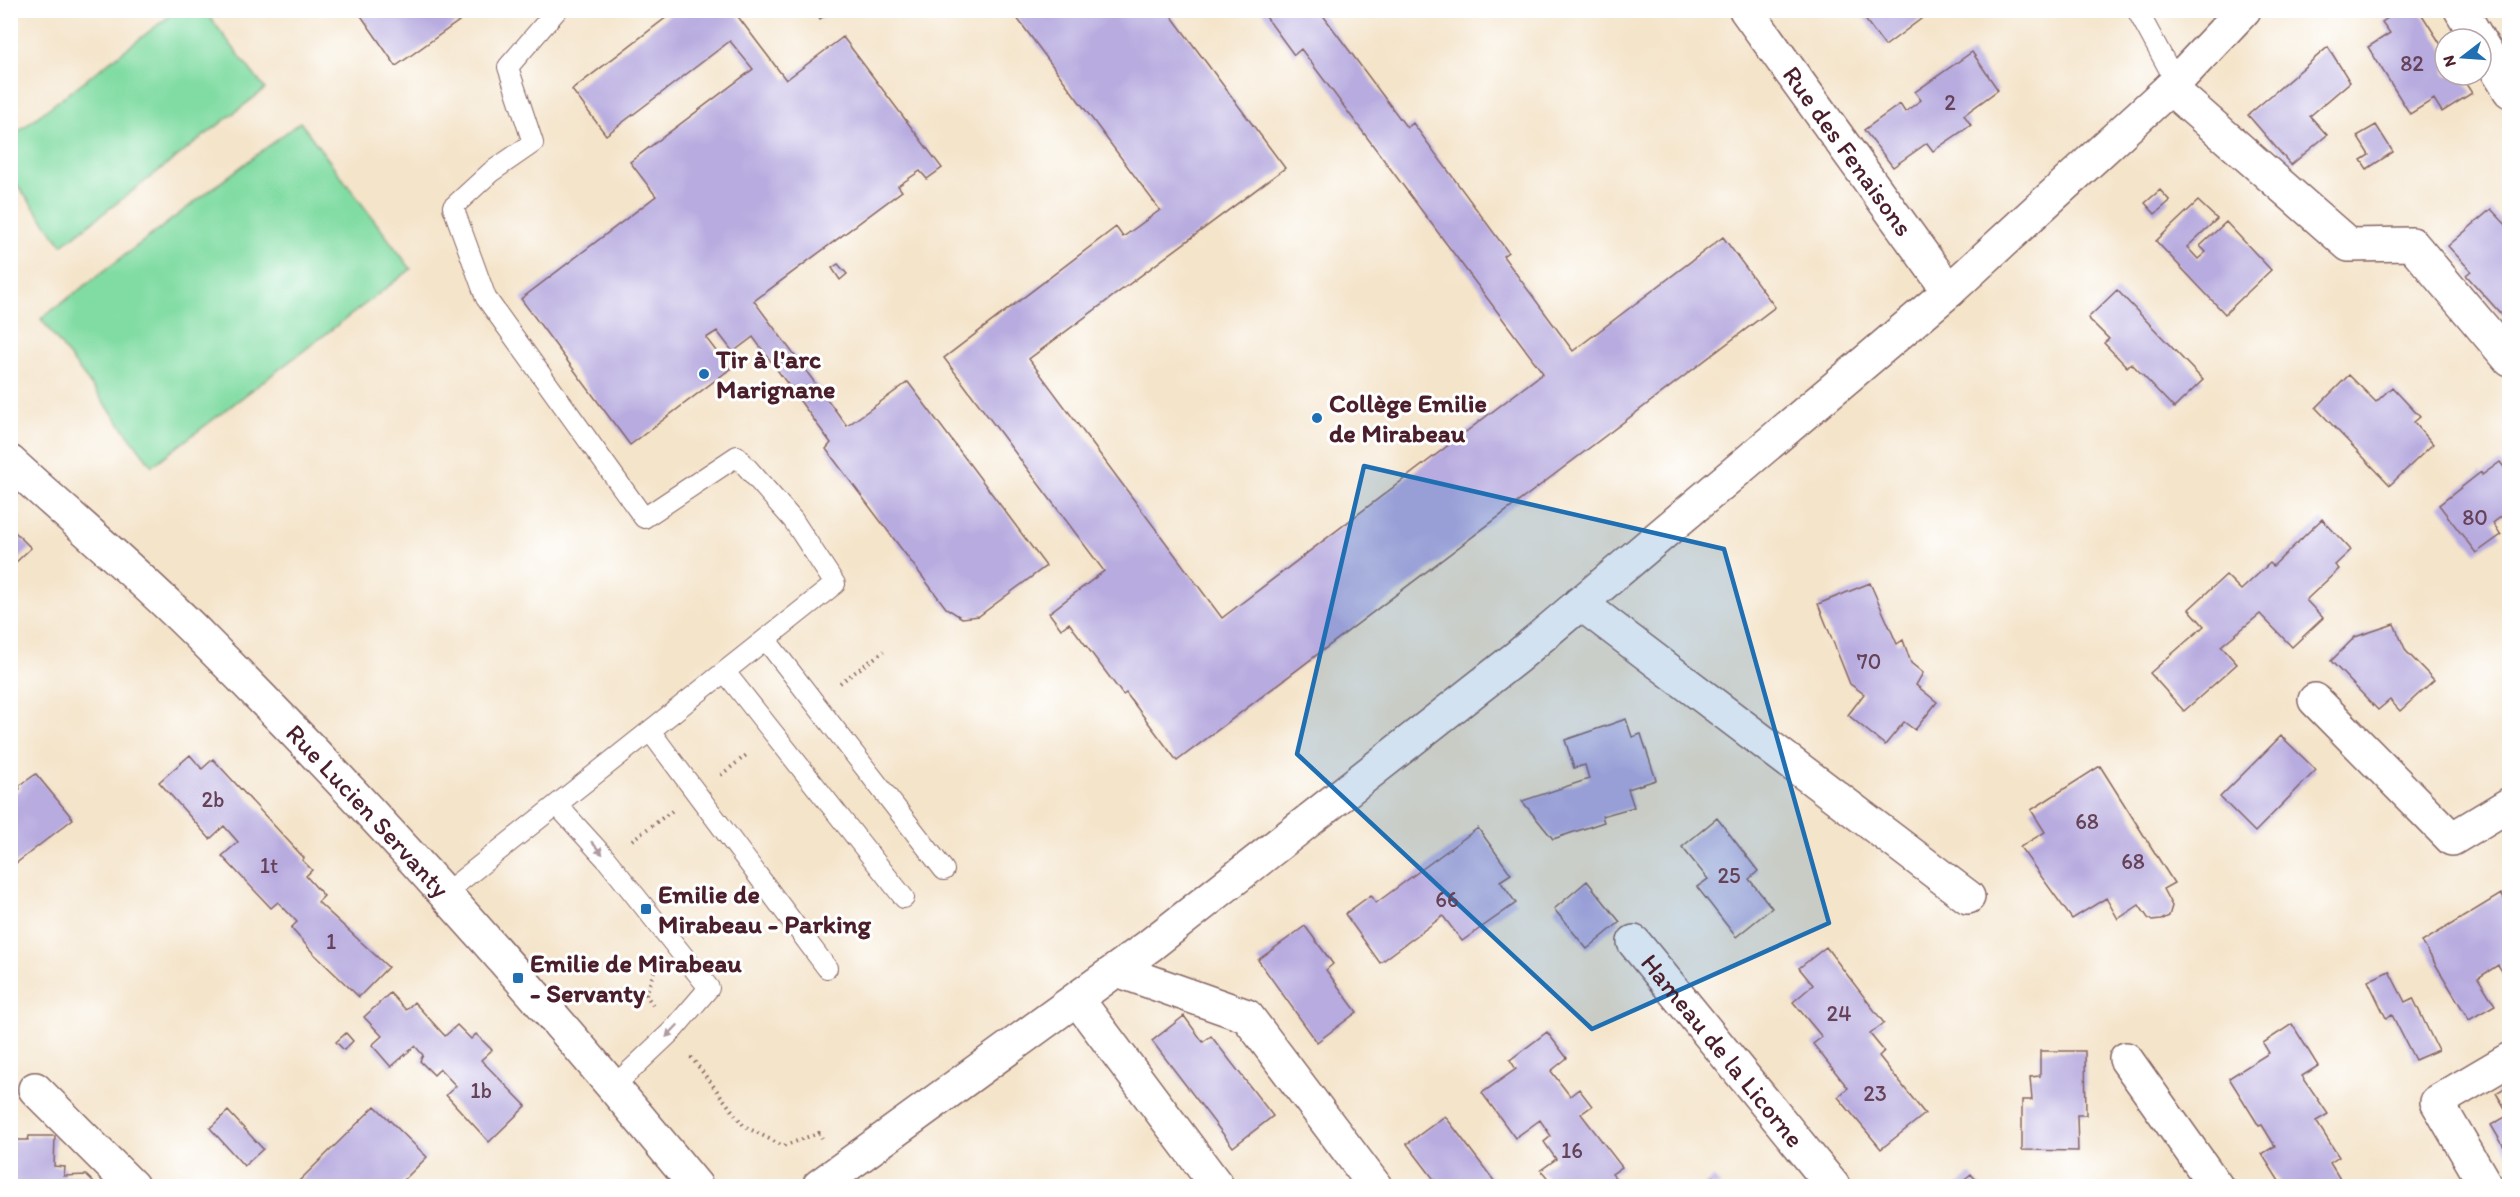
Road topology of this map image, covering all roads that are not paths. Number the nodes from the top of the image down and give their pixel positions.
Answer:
1 (557, 10) edge
2 (1746, 10) edge
3 (2137, 10) edge
4 (2244, 10) edge
5 (2461, 10) edge
6 (2471, 27) edge
7 (2493, 63) edge
8 (2173, 85) junction
9 (2510, 91) edge
10 (1949, 291) junction
11 (2510, 360) edge
12 (10, 462) edge
13 (1580, 603) junction
14 (766, 640) junction
15 (725, 672) junction
16 (2315, 700) dead end
17 (650, 731) junction
18 (2510, 804) edge
19 (557, 805) junction
20 (944, 870) dead end
21 (444, 894) junction
22 (1968, 897) dead end
23 (904, 898) dead end
24 (1634, 942) dead end
25 (827, 968) dead end
26 (1117, 970) junction
27 (1077, 999) junction
28 (2126, 1059) dead end
29 (2510, 1059) edge
30 (614, 1086) junction
31 (35, 1089) dead end
32 (132, 1186) edge
33 (696, 1186) edge
34 (819, 1186) edge
35 (1217, 1186) edge
36 (1375, 1186) edge
37 (1833, 1186) edge
38 (2216, 1186) edge
39 (2486, 1186) edge

1 - 14 lane
2 - 10 street, Rue des Fenaisons
3 - 8 lane
4 - 8 street
5 - 6 street
7 - 9 street
8 - 10 street
8 - 11 street
10 - 13 street
12 - 21 street, Rue Lucien Servanty
13 - 22 street
13 - 26 street
14 - 15 lane
14 - 20 lane
15 - 17 lane
15 - 23 lane
16 - 18 street
17 - 19 lane
17 - 25 lane
19 - 21 lane
19 -> 30 lane
21 - 30 street, Rue Lucien Servanty
24 - 37 street, Hameau de la Licorne
26 - 27 street
26 - 36 street
27 - 34 street
27 - 35 street
28 - 38 street
29 - 39 street
30 - 33 street, Rue Lucien Servanty
31 - 32 street

